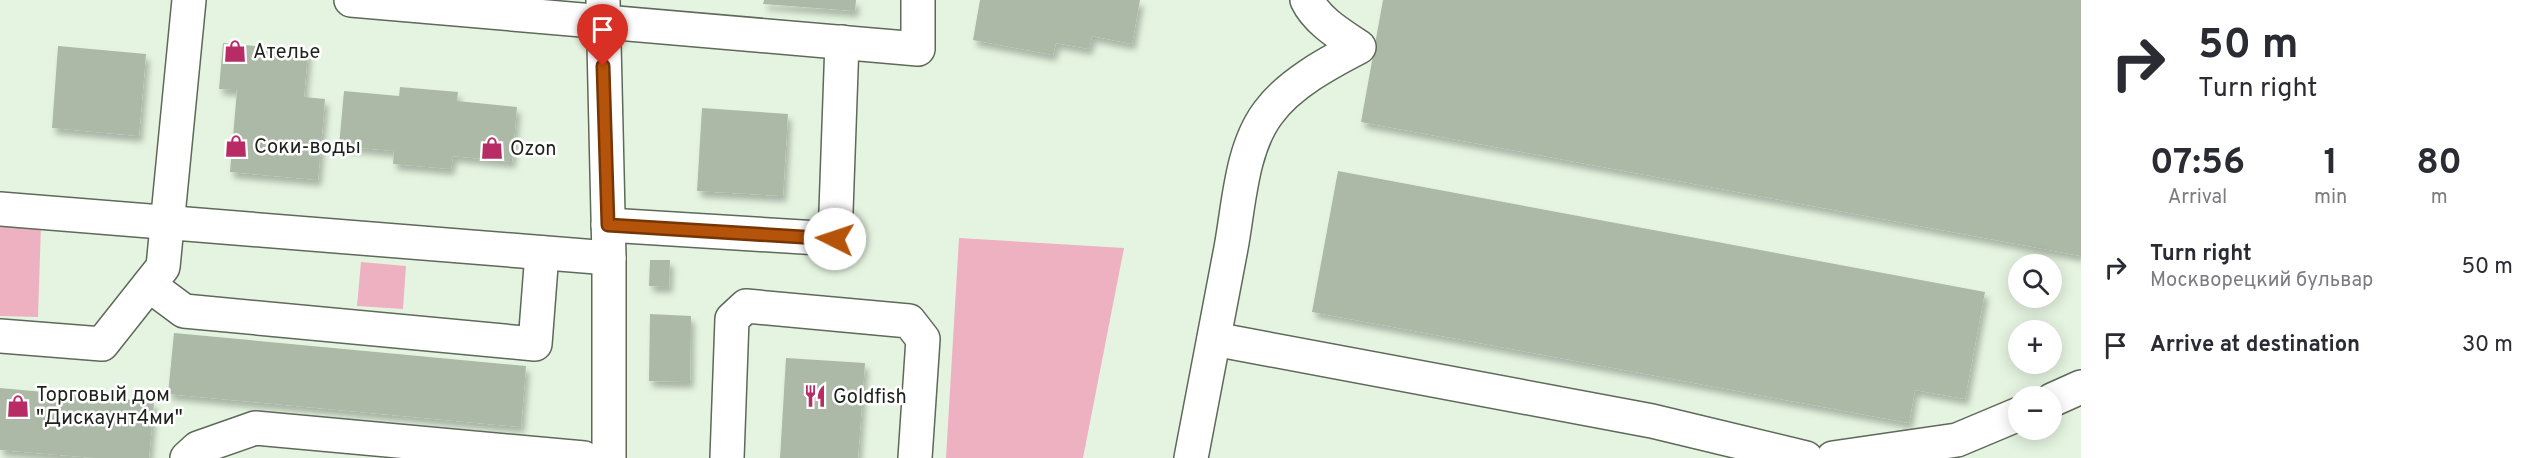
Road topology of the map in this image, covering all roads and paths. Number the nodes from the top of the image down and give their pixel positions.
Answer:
1 (189, 0) edge
2 (362, 0) edge
3 (918, 0) edge
4 (1307, 0) edge
5 (443, 4) edge
6 (602, 10) edge
7 (842, 42) junction
8 (0, 209) edge
9 (170, 222) junction
10 (608, 225) junction
11 (542, 253) junction
12 (609, 258) junction
13 (149, 285) junction
14 (0, 336) edge
15 (1214, 339) junction
16 (2081, 387) edge
17 (2062, 396) edge
18 (2008, 419) edge
19 (187, 458) edge
20 (584, 458) edge
21 (609, 458) edge
22 (727, 458) edge
23 (915, 458) edge
24 (1191, 458) edge
25 (1806, 458) edge
26 (1833, 458) edge

1 - 9 street
2 - 5 street
3 - 7 street
4 - 15 street
5 - 6 street
6 - 7 street
6 - 10 street
7 - 10 street
8 - 9 street
9 - 11 street
9 - 13 street
10 - 12 street
11 - 12 street
11 - 13 street
12 - 21 street
13 - 14 street
15 - 24 street
15 - 25 street
16 - 17 street
18 - 26 street
19 - 20 street
22 - 23 street

